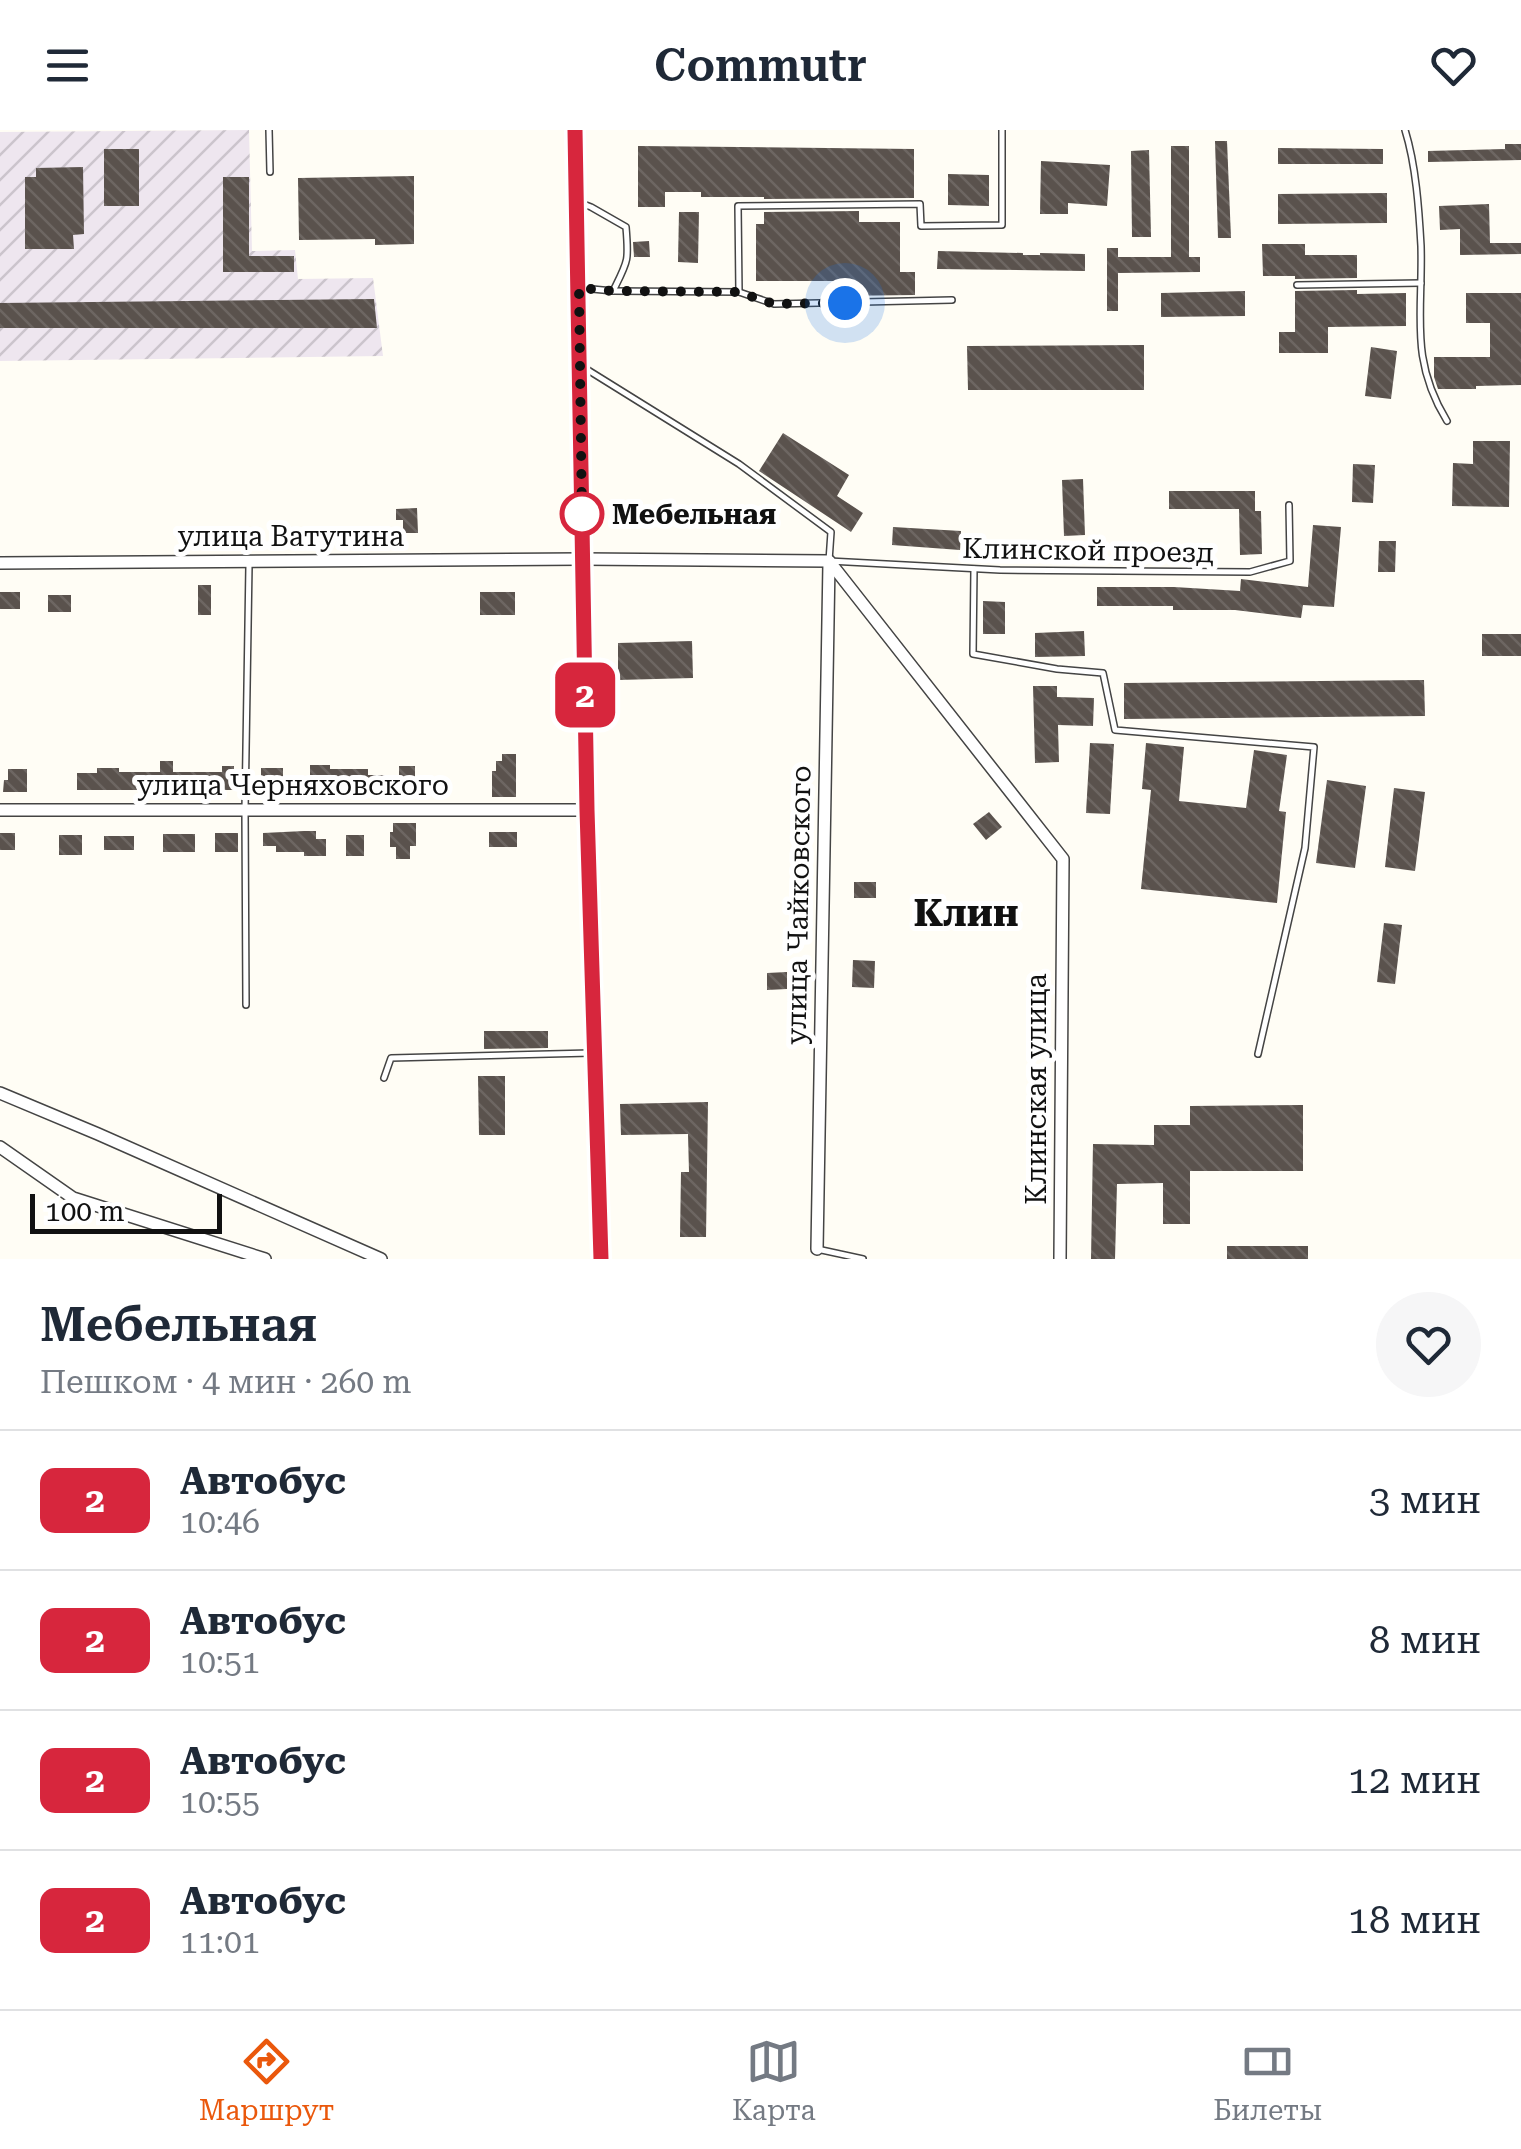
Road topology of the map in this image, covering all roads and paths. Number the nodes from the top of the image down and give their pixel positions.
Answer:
1 (268, 130) edge
2 (575, 130) edge
3 (1002, 130) edge
4 (1406, 130) edge
5 (270, 172) dead end
6 (577, 202) junction
7 (1421, 283) junction
8 (1297, 285) dead end
9 (579, 288) junction
10 (613, 291) junction
11 (738, 292) junction
12 (952, 300) dead end
13 (580, 366) junction
14 (1447, 421) dead end
15 (1289, 506) dead end
16 (582, 560) junction
17 (249, 562) junction
18 (829, 562) junction
19 (0, 563) edge
20 (974, 569) junction
21 (0, 810) edge
22 (245, 810) junction
23 (587, 810) junction
24 (246, 1005) dead end
25 (594, 1053) junction
26 (1258, 1054) dead end
27 (384, 1078) dead end
28 (0, 1093) edge
29 (0, 1146) edge
30 (818, 1249) joint
31 (264, 1259) edge
32 (380, 1259) edge
33 (600, 1259) edge
34 (862, 1259) edge
35 (1060, 1259) edge

1 - 5 lane
2 - 6 main road
3 - 11 lane
4 - 7 lane
6 - 9 main road
6 - 10 lane
7 - 8 lane
7 - 14 lane
9 - 10 lane
9 - 13 main road
10 - 11 lane
11 - 12 lane
13 - 16 main road
13 - 18 lane
15 - 20 lane, Клинской проезд
16 - 17 street, улица Ватутина
16 - 18 street, улица Ватутина
16 - 23 main road
17 - 19 street, улица Ватутина
17 - 22 lane
18 - 20 lane, Клинской проезд
18 - 30 street, улица Чайковского
18 - 35 street, Клинская улица
20 - 26 lane
21 - 22 street, улица Черняховского
22 - 23 street, улица Черняховского
22 - 24 lane
23 - 25 main road
25 - 27 lane
25 - 33 main road
28 - 32 street
29 - 31 street
30 - 34 lane

